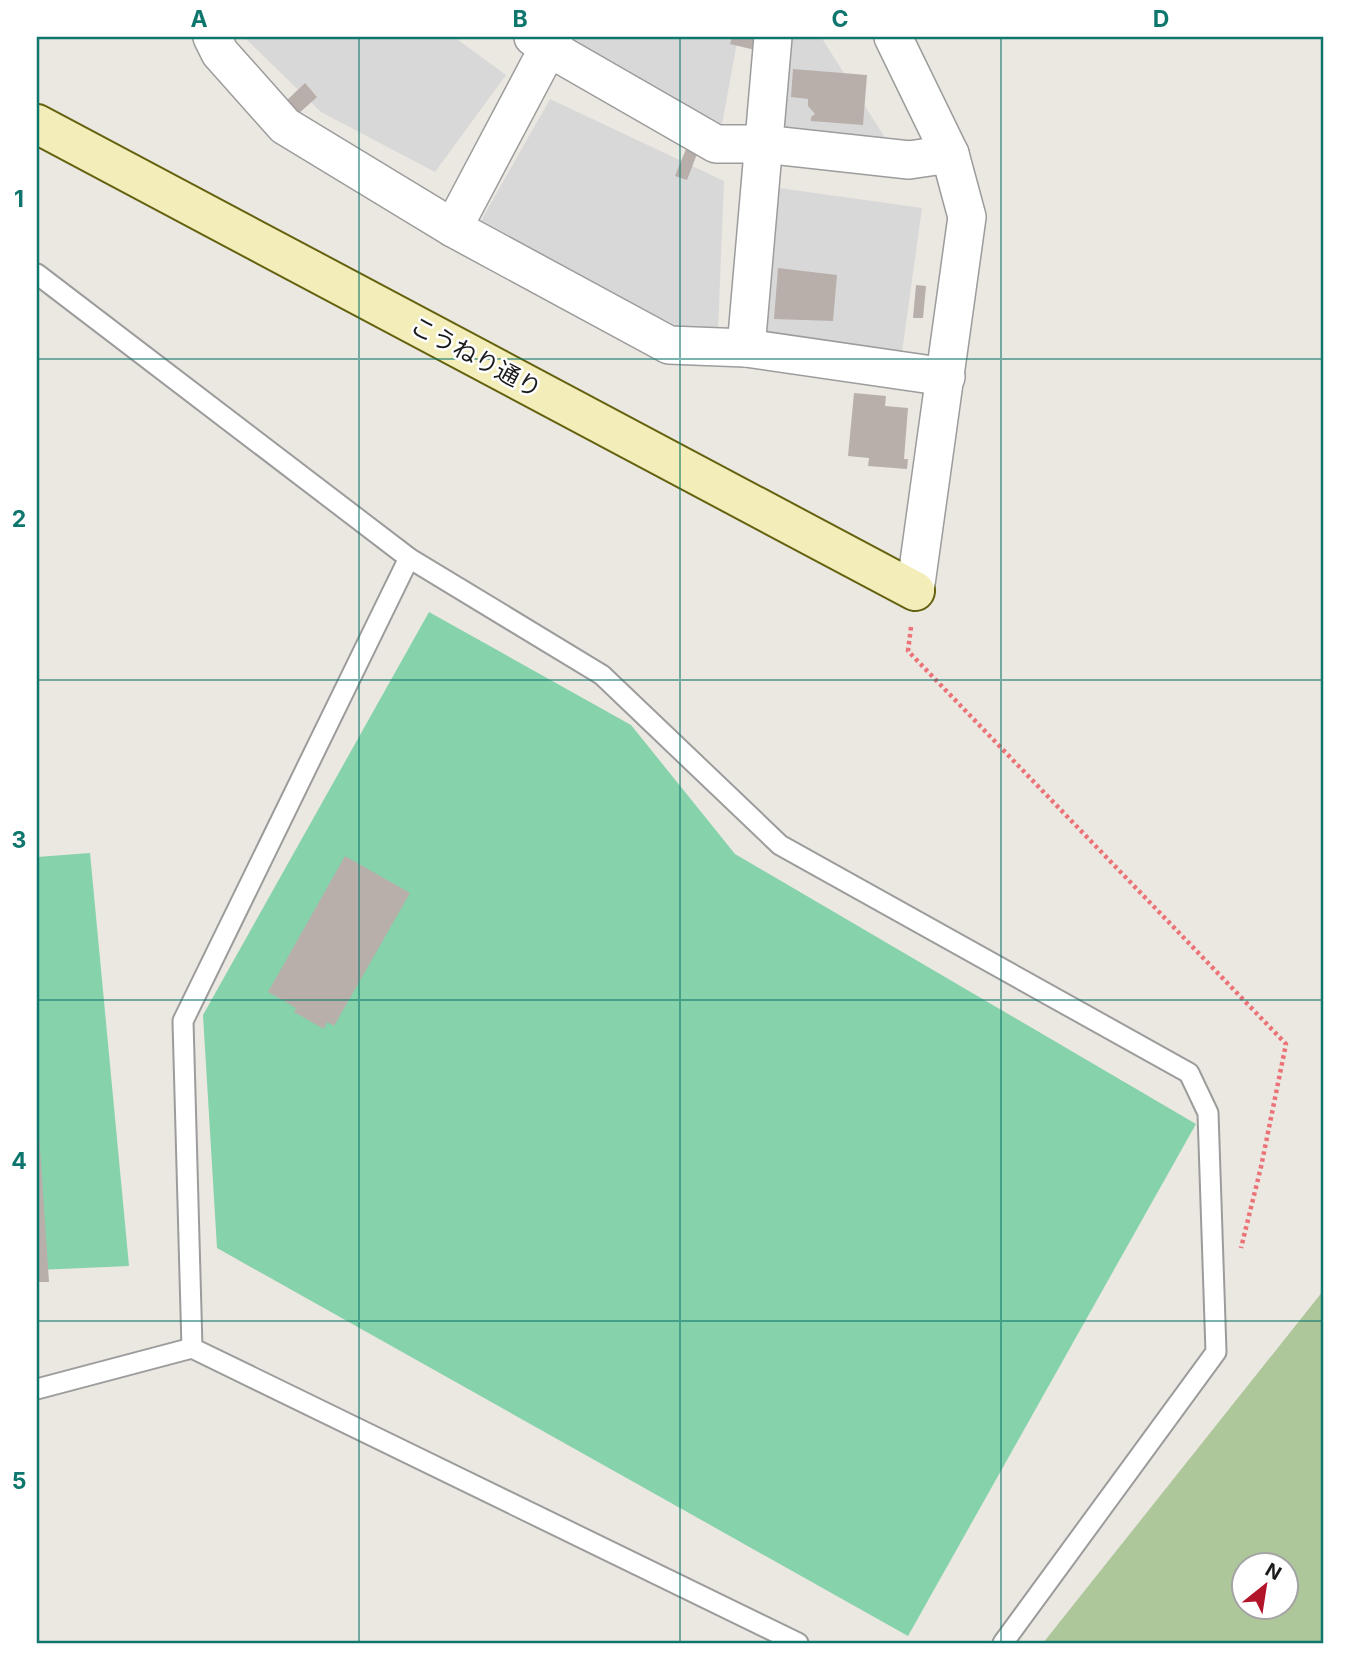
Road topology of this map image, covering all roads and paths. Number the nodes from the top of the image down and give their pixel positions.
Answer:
1 (212, 37) edge
2 (773, 37) edge
3 (892, 37) edge
4 (545, 41) edge
5 (37, 124) edge
6 (762, 144) junction
7 (950, 154) junction
8 (453, 228) junction
9 (37, 274) edge
10 (746, 348) junction
11 (946, 377) junction
12 (409, 558) junction
13 (915, 591) junction
14 (1239, 1260) dead end
15 (192, 1348) junction
16 (37, 1389) edge
17 (798, 1643) edge
18 (1003, 1643) edge

1 - 8 street
2 - 6 street
3 - 7 street
4 - 6 street
4 - 8 street
5 - 13 street, こうねり通り
6 - 7 street
6 - 10 street
7 - 11 street
8 - 10 street
9 - 12 lane
10 - 11 street
11 - 13 street
12 - 15 lane
12 - 18 lane
13 - 14 path
15 - 16 lane
15 - 17 lane

